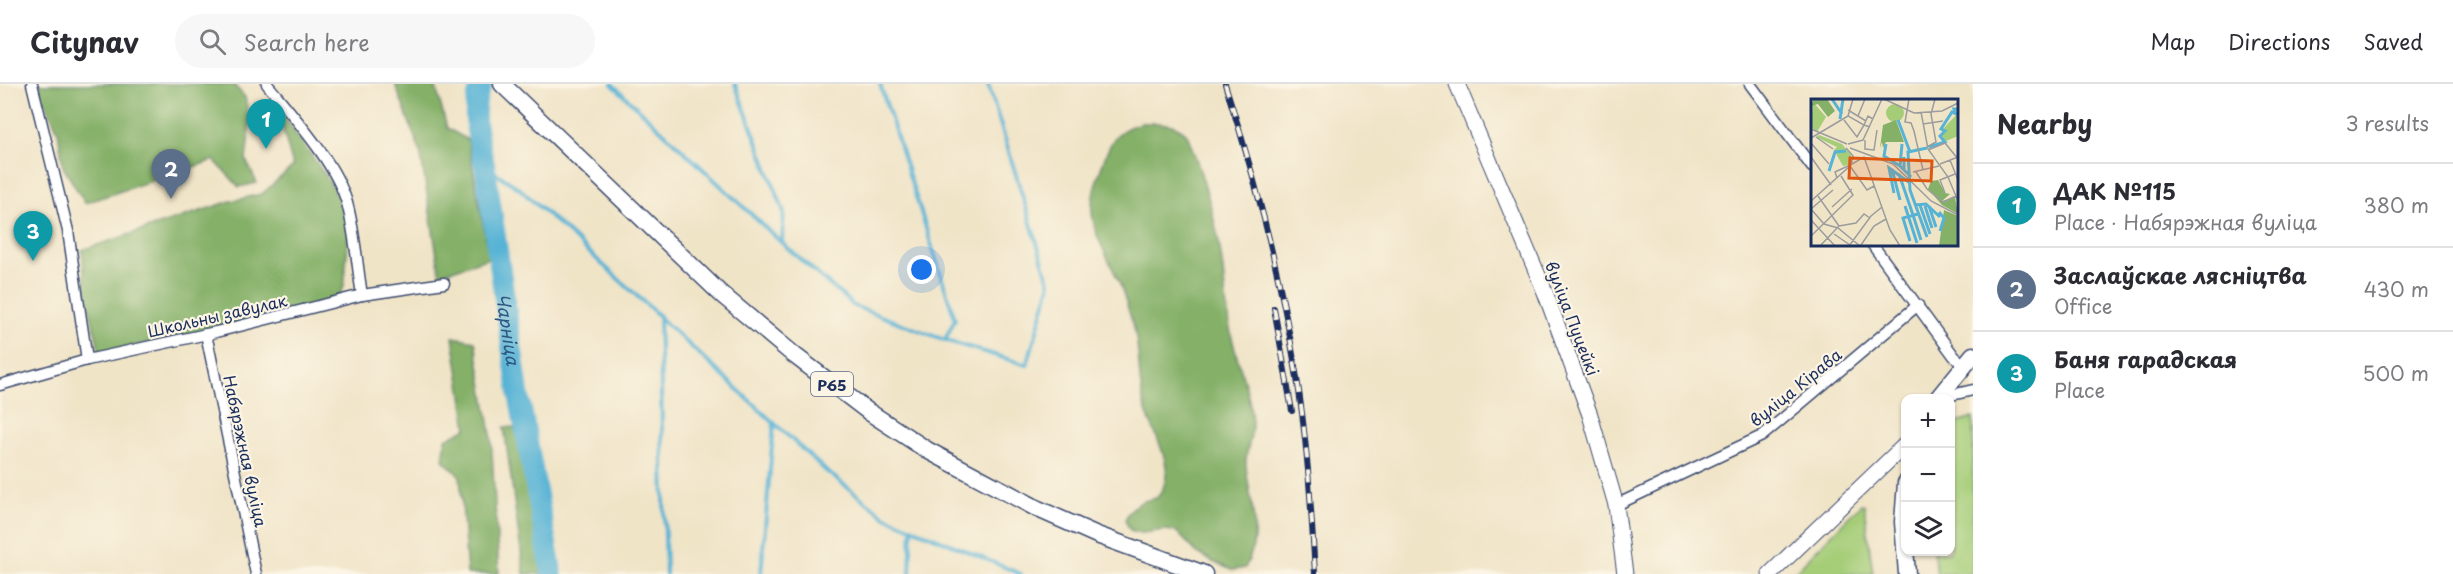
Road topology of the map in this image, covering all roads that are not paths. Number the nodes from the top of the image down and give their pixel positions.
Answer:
1 (32, 84) edge
2 (267, 84) edge
3 (502, 84) edge
4 (1457, 84) edge
5 (1750, 84) edge
6 (1811, 165) edge
7 (1874, 246) edge
8 (444, 283) dead end
9 (362, 295) junction
10 (1918, 305) junction
11 (206, 334) junction
12 (87, 360) junction
13 (1968, 360) edge
14 (0, 385) edge
15 (1973, 390) edge
16 (1941, 394) edge
17 (1955, 394) edge
18 (1901, 448) edge
19 (1904, 502) edge
20 (1616, 506) junction
21 (256, 574) edge
22 (1204, 574) edge
23 (1625, 574) edge
24 (1770, 574) edge
25 (1907, 574) edge

1 - 12 street
2 - 9 street
3 - 22 main road, Р65
4 - 20 street, вуліца Пуцейкі
5 - 6 street
7 - 10 street
8 - 9 street, Школьны завулак
9 - 11 street, Школьны завулак
10 - 13 street
10 - 20 street, вуліца Кірава
11 - 12 street, Школьны завулак
11 - 21 street, Набярэжная вуліца
12 - 14 street, Школьны завулак
13 - 16 main road
15 - 17 street
18 - 24 street
19 - 25 main road
20 - 23 street, вуліца Пуцейкі

